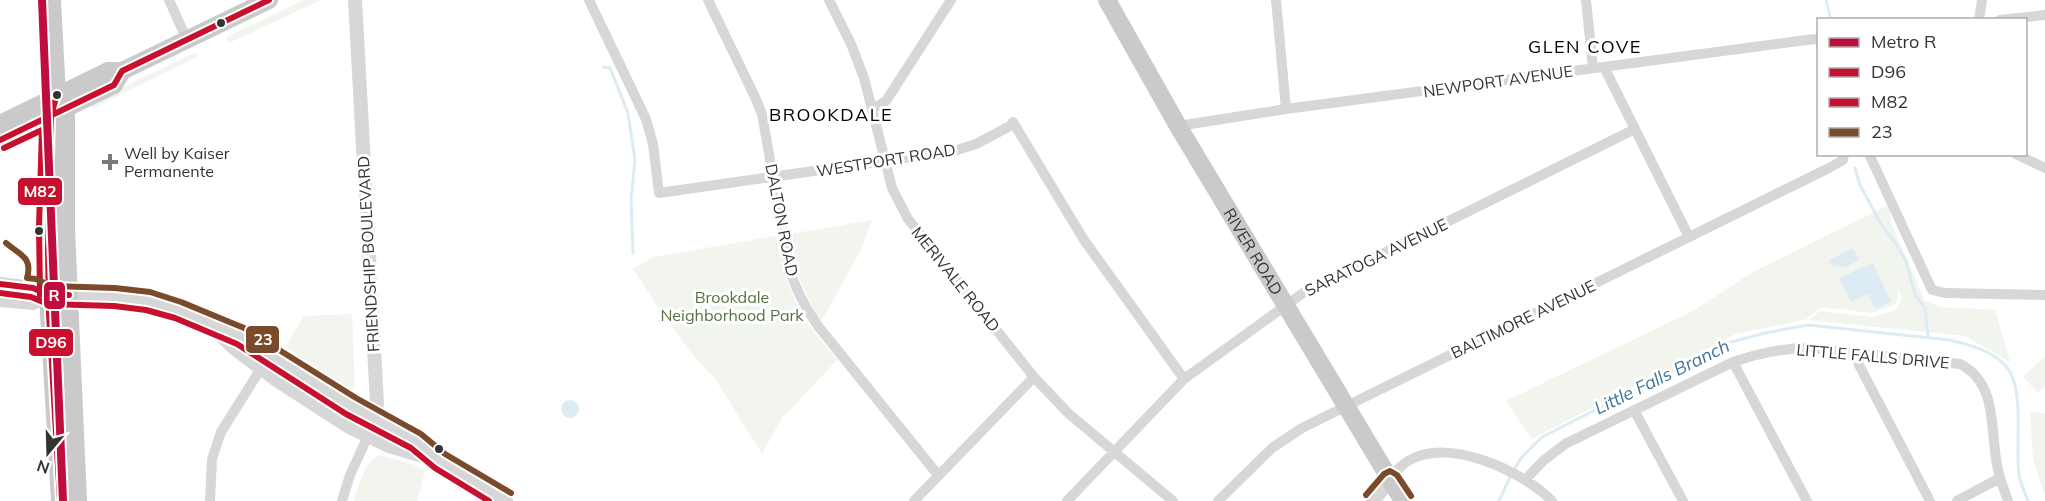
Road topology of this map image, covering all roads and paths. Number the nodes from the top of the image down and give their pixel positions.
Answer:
1 (52, 0) edge
2 (169, 0) edge
3 (269, 0) edge
4 (355, 0) edge
5 (589, 0) edge
6 (708, 0) edge
7 (829, 0) edge
8 (951, 0) edge
9 (1107, 0) edge
10 (1276, 0) edge
11 (1586, 0) edge
12 (1982, 0) edge
13 (2045, 15) edge
14 (1979, 18) edge
15 (2018, 18) edge
16 (187, 40) junction
17 (1817, 40) edge
18 (1599, 68) junction
19 (58, 106) junction
20 (873, 109) junction
21 (1286, 109) junction
22 (3, 120) edge
23 (1178, 126) junction
24 (1635, 129) junction
25 (0, 140) edge
26 (1870, 156) edge
27 (2020, 156) edge
28 (1844, 157) edge
29 (885, 162) junction
30 (2045, 168) edge
31 (774, 177) junction
32 (1689, 237) junction
33 (0, 284) edge
34 (16, 286) junction
35 (49, 295) junction
36 (69, 295) junction
37 (2045, 295) edge
38 (0, 299) edge
39 (1286, 306) junction
40 (209, 324) junction
41 (1854, 352) junction
42 (270, 354) junction
43 (1733, 362) junction
44 (261, 369) junction
45 (1035, 376) junction
46 (1184, 379) junction
47 (1346, 405) junction
48 (1634, 410) junction
49 (375, 419) junction
50 (368, 436) junction
51 (1114, 452) junction
52 (440, 461) junction
53 (938, 475) junction
54 (1522, 477) junction
55 (2000, 478) junction
56 (1390, 480) junction
57 (60, 501) edge
58 (78, 501) edge
59 (210, 501) edge
60 (342, 501) edge
61 (506, 501) edge
62 (914, 501) edge
63 (1067, 501) edge
64 (1173, 501) edge
65 (1218, 501) edge
66 (1373, 501) edge
67 (1403, 501) edge
68 (1552, 501) edge
69 (1683, 501) edge
70 (1807, 501) edge
71 (1930, 501) edge
72 (1957, 501) edge
73 (2008, 501) edge

1 - 19 main road
2 - 16 street
3 - 16 main road
4 - 49 street, FRIENDSHIP BOULEVARD
5 - 31 street, WESTPORT ROAD
6 - 31 street, DALTON ROAD
7 - 20 street, MERIVALE ROAD
8 - 20 street
9 - 23 main road, RIVER ROAD
10 - 21 street
11 - 18 street
12 - 14 street
13 - 15 street
16 - 19 main road
17 - 18 street, NEWPORT AVENUE
18 - 21 street, NEWPORT AVENUE
18 - 24 street
19 - 22 main road
19 - 25 main road
19 - 35 main road
19 - 36 main road
20 - 29 street, MERIVALE ROAD
21 - 23 street, NEWPORT AVENUE
23 - 39 main road, RIVER ROAD
24 - 32 street
24 - 39 street, SARATOGA AVENUE
26 - 37 street
27 - 30 street
28 - 32 street, BALTIMORE AVENUE
29 - 31 street, WESTPORT ROAD
29 - 45 street, MERIVALE ROAD
29 - 46 street, WESTPORT ROAD
31 - 53 street, DALTON ROAD
32 - 47 street, BALTIMORE AVENUE
33 - 34 street
34 - 35 street
34 - 38 street
35 - 36 street
35 - 38 street
35 - 57 main road
36 - 40 street
36 - 58 main road
39 - 46 street, SARATOGA AVENUE
39 - 47 main road, RIVER ROAD
40 - 42 street
40 - 44 street
41 - 43 street, LITTLE FALLS DRIVE
41 - 55 street, LITTLE FALLS DRIVE
41 - 71 street
42 - 44 street
42 - 49 street
43 - 48 street, LITTLE FALLS DRIVE
43 - 70 street
44 - 50 street
44 - 59 street
45 - 51 street, MERIVALE ROAD
45 - 53 street
46 - 51 street, SARATOGA AVENUE
47 - 56 main road, RIVER ROAD
47 - 65 street, BALTIMORE AVENUE
48 - 54 street, LITTLE FALLS DRIVE
48 - 69 street
49 - 50 street, FRIENDSHIP BOULEVARD
49 - 52 street
50 - 52 street
50 - 60 street, FRIENDSHIP BOULEVARD
51 - 63 street, SARATOGA AVENUE
51 - 64 street, MERIVALE ROAD
52 - 61 street
53 - 62 street
54 - 56 street
54 - 68 street
55 - 72 street
55 - 73 street, LITTLE FALLS DRIVE
56 - 66 street
56 - 67 main road, RIVER ROAD

